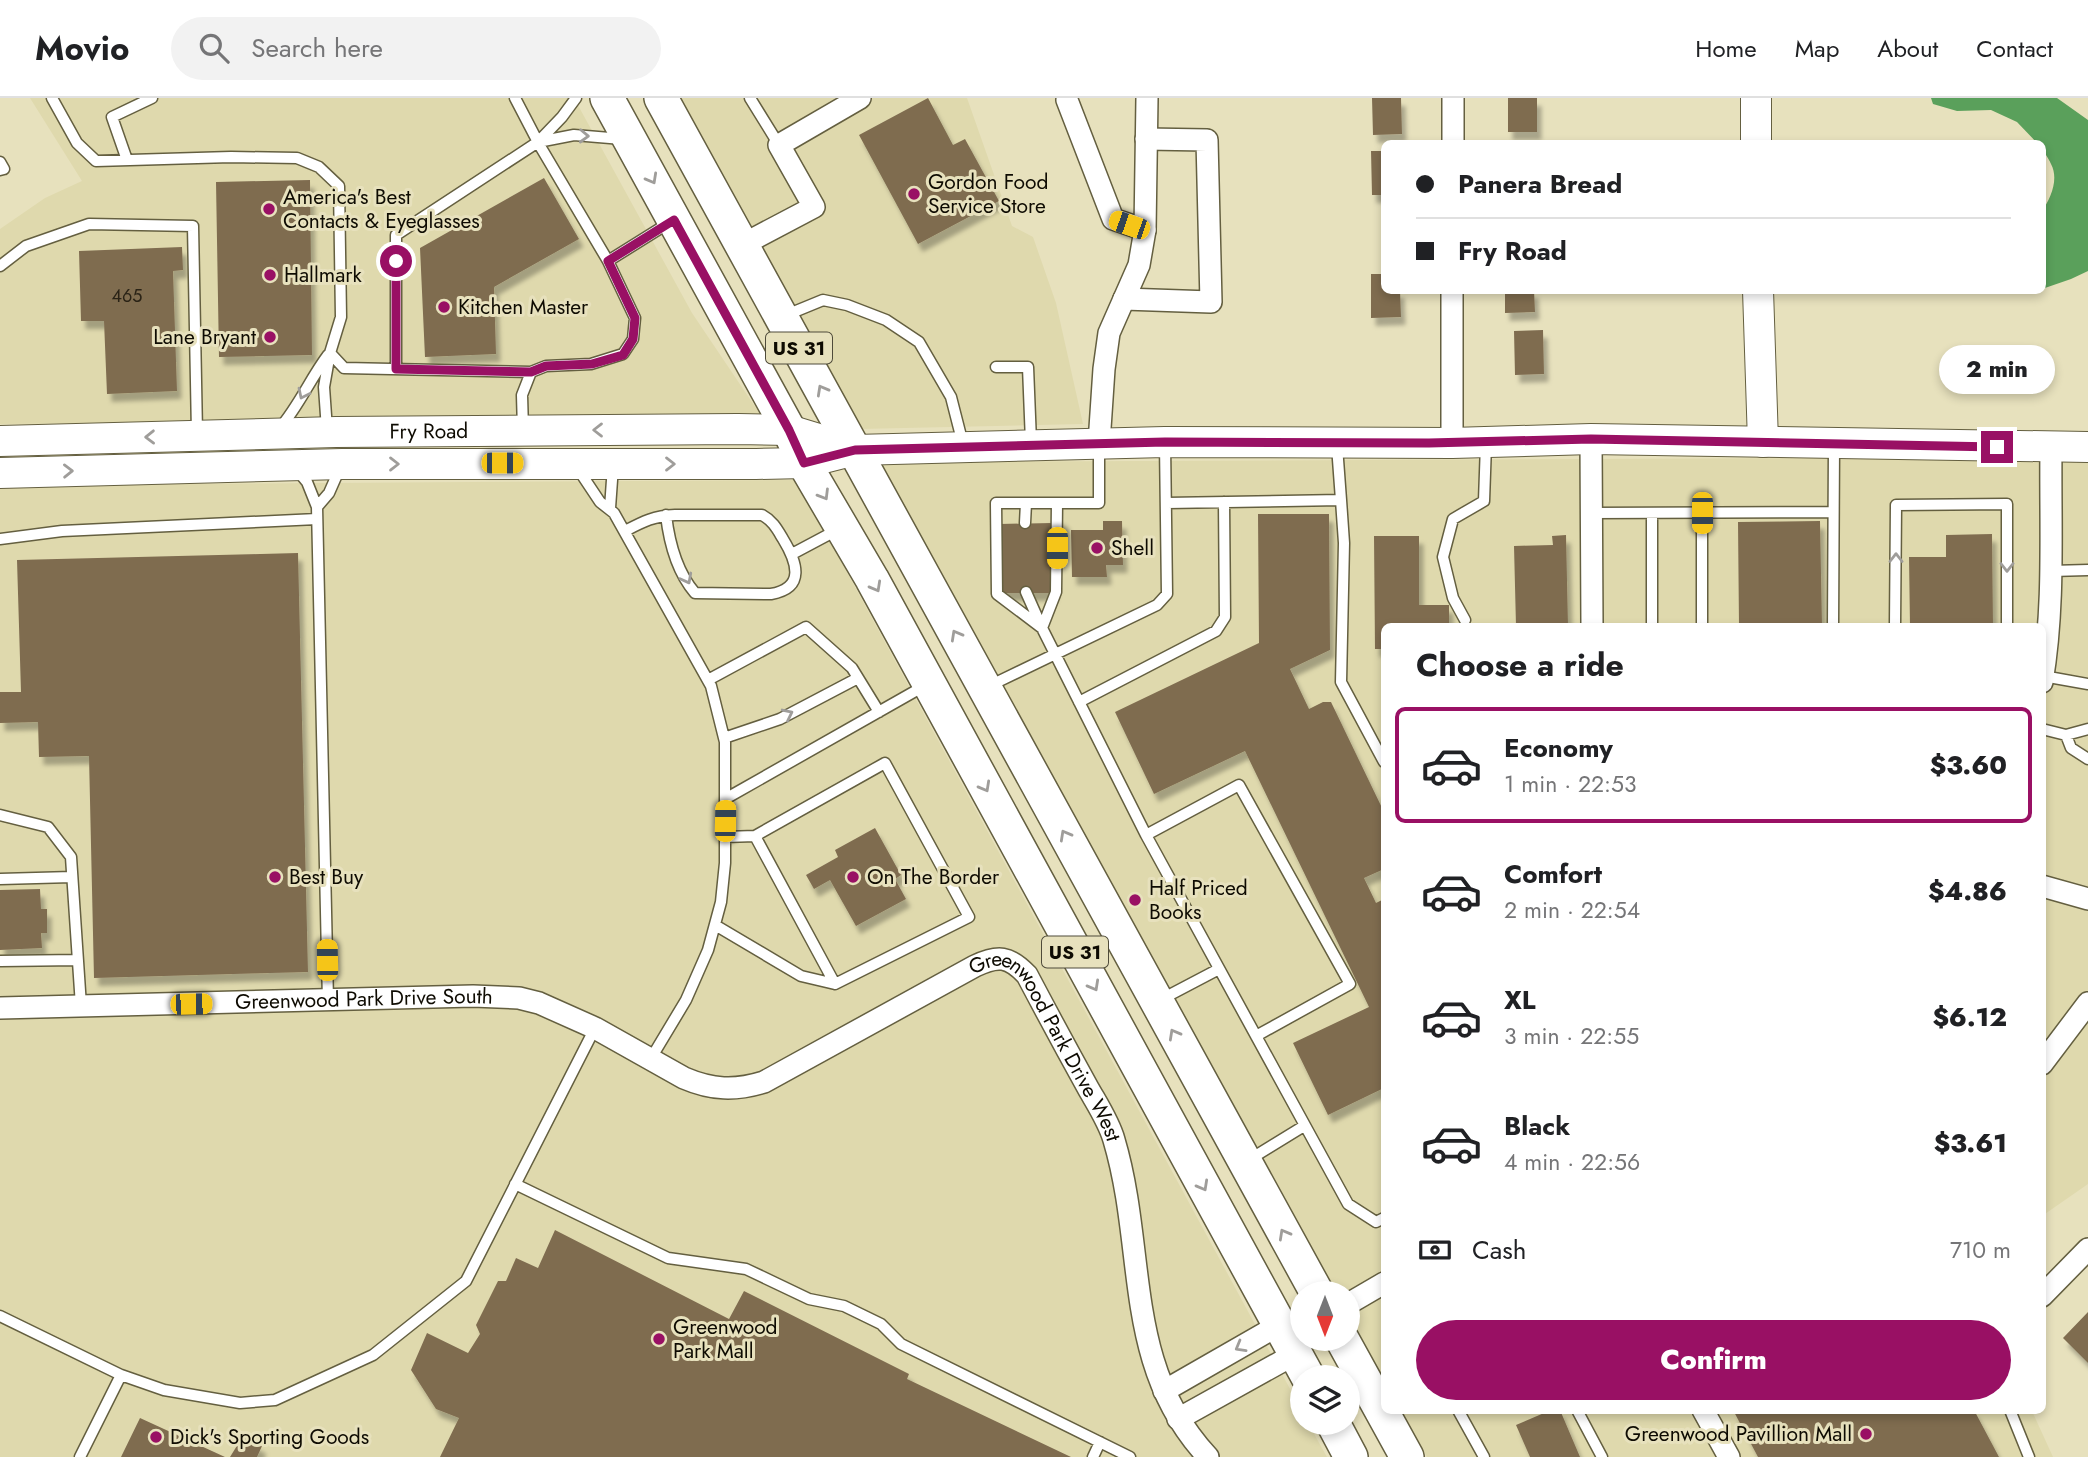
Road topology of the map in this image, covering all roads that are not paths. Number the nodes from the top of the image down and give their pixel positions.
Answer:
1 (52, 98) edge
2 (152, 98) edge
3 (515, 98) edge
4 (576, 98) edge
5 (607, 98) edge
6 (661, 98) edge
7 (750, 98) edge
8 (860, 98) edge
9 (1147, 98) edge
10 (1453, 98) edge
11 (1756, 98) edge
12 (1067, 100) edge
13 (630, 139) junction
14 (1146, 139) junction
15 (1453, 140) edge
16 (1756, 140) edge
17 (538, 142) junction
18 (779, 145) junction
19 (127, 160) junction
20 (0, 162) edge
21 (0, 170) edge
22 (674, 220) junction
23 (1145, 230) junction
24 (742, 245) junction
25 (608, 261) junction
26 (0, 266) edge
27 (1452, 294) edge
28 (1758, 294) edge
29 (1124, 299) junction
30 (782, 317) junction
31 (330, 353) junction
32 (996, 367) dead end
33 (396, 369) junction
34 (531, 372) junction
35 (523, 430) junction
36 (789, 430) junction
37 (327, 433) junction
38 (275, 434) junction
39 (197, 436) junction
40 (1591, 439) junction
41 (0, 441) edge
42 (1486, 441) junction
43 (1165, 442) junction
44 (1763, 442) junction
45 (1099, 443) junction
46 (1337, 443) junction
47 (1452, 443) junction
48 (1834, 443) junction
49 (1031, 445) junction
50 (963, 447) junction
51 (2088, 447) edge
52 (2051, 448) junction
53 (855, 450) junction
54 (574, 463) junction
55 (804, 463) junction
56 (342, 464) junction
57 (614, 464) junction
58 (293, 466) junction
59 (0, 473) edge
60 (1341, 500) junction
61 (1224, 502) junction
62 (1026, 503) junction
63 (1057, 503) junction
64 (1167, 503) junction
65 (610, 509) junction
66 (1833, 512) junction
67 (317, 513) junction
68 (1592, 513) junction
69 (1652, 513) junction
70 (1702, 513) junction
71 (666, 515) junction
72 (1026, 523) dead end
73 (843, 527) junction
74 (625, 531) junction
75 (0, 539) edge
76 (792, 554) junction
77 (2088, 570) edge
78 (2051, 571) junction
79 (1026, 592) dead end
80 (1465, 620) dead end
81 (1592, 623) edge
82 (1652, 623) edge
83 (1702, 623) edge
84 (1833, 623) edge
85 (1895, 623) edge
86 (2007, 623) edge
87 (1042, 628) junction
88 (2046, 630) edge
89 (1055, 654) junction
90 (858, 678) junction
91 (2046, 679) edge
92 (708, 680) junction
93 (929, 684) junction
94 (2088, 684) edge
95 (985, 688) junction
96 (1079, 702) junction
97 (879, 712) junction
98 (2088, 729) edge
99 (2046, 730) edge
100 (2066, 735) junction
101 (724, 738) junction
102 (1381, 756) edge
103 (2088, 759) edge
104 (725, 799) junction
105 (0, 815) edge
106 (1146, 835) junction
107 (725, 836) junction
108 (755, 836) junction
109 (72, 877) junction
110 (0, 879) edge
111 (2046, 887) edge
112 (2088, 900) edge
113 (715, 925) junction
114 (78, 960) junction
115 (0, 961) edge
116 (1219, 969) junction
117 (835, 984) junction
118 (328, 1001) junction
119 (1156, 1002) junction
120 (2088, 1003) edge
121 (81, 1006) junction
122 (0, 1008) edge
123 (595, 1028) junction
124 (1256, 1036) junction
125 (2046, 1059) edge
126 (650, 1060) junction
127 (1304, 1126) junction
128 (1244, 1163) junction
129 (515, 1184) junction
130 (1381, 1220) edge
131 (2088, 1249) edge
132 (1310, 1281) edge
133 (1381, 1285) edge
134 (2046, 1292) edge
135 (1360, 1297) edge
136 (0, 1316) edge
137 (1290, 1331) edge
138 (1290, 1346) edge
139 (1290, 1348) edge
140 (1349, 1351) edge
141 (121, 1375) junction
142 (1164, 1391) junction
143 (1381, 1410) edge
144 (1383, 1414) edge
145 (1460, 1414) edge
146 (1579, 1414) edge
147 (1705, 1414) edge
148 (2012, 1414) edge
149 (1178, 1419) junction
150 (1339, 1435) edge
151 (1100, 1442) junction
152 (80, 1457) edge
153 (1093, 1457) edge
154 (1130, 1457) edge
155 (1208, 1457) edge
156 (1351, 1457) edge
157 (1407, 1457) edge
158 (1484, 1457) edge
159 (1602, 1457) edge
160 (1729, 1457) edge
161 (2029, 1457) edge

1 - 19 lane
2 - 19 lane
3 - 17 lane
4 - 17 lane
5 - 13 main road, US 31
6 - 24 main road, US 31
7 - 18 lane
8 - 18 street
9 - 14 street
10 - 15 street
11 - 16 street
12 - 23 street
17 -> 13 lane
13 -> 22 main road, US 31
14 - 23 street
14 - 29 street
17 - 25 lane
17 - 33 lane
18 - 24 street
19 - 31 lane
20 - 21 lane
22 - 25 lane
22 - 36 main road, US 31
23 - 29 street
24 - 30 main road, US 31
25 - 34 lane
26 - 39 lane
27 - 47 street
28 - 44 street
29 - 45 street
30 - 50 lane
53 -> 30 main road, US 31
31 - 33 lane
31 - 37 lane
31 -> 38 lane
32 - 49 lane
33 - 34 lane
34 - 35 lane
36 -> 35 street, Fry Road
35 - 37 street, Fry Road
36 - 53 street, Fry Road
36 - 55 main road, US 31
37 - 38 street, Fry Road
38 - 39 street, Fry Road
39 -> 41 street, Fry Road
40 - 42 street, Fry Road
40 - 44 street, Fry Road
40 - 68 street
42 - 47 street, Fry Road
42 - 80 lane
43 - 45 street, Fry Road
43 - 46 street, Fry Road
43 - 64 lane
44 - 48 street, Fry Road
45 - 49 street, Fry Road
45 - 63 lane
46 - 47 street, Fry Road
46 - 60 lane
48 - 52 street, Fry Road
48 - 66 lane
49 - 50 street, Fry Road
50 - 53 street, Fry Road
51 - 52 street, Fry Road
52 - 78 street
53 - 55 street, Fry Road
95 -> 53 main road, US 31
56 -> 54 street, Fry Road
54 - 57 street, Fry Road
54 - 65 lane
57 -> 55 street, Fry Road
55 -> 73 main road, US 31
56 - 58 street, Fry Road
56 - 67 lane
57 - 65 lane
59 -> 58 street, Fry Road
58 - 67 lane
60 - 61 lane
60 - 102 lane
61 - 64 lane
61 - 96 lane
62 - 63 lane
62 - 72 lane
62 - 87 lane
63 - 87 lane
64 - 89 lane
65 - 74 lane
66 - 70 lane
66 - 84 lane
67 - 75 lane
67 - 118 lane
68 - 69 lane
68 - 81 street
69 - 70 lane
69 - 82 lane
70 - 83 lane
71 - 74 lane
71 - 76 lane
71 -> 76 lane
73 - 76 lane
73 -> 93 main road, US 31
74 - 92 lane
77 - 78 lane
78 - 88 street
79 - 87 lane
85 -> 86 lane
87 - 89 lane
89 - 95 lane
89 - 96 lane
90 - 92 lane
90 - 97 lane
101 -> 90 lane
91 - 94 lane
92 - 101 lane
93 - 97 lane
93 -> 137 main road, US 31
119 -> 95 main road, US 31
96 - 106 lane
97 - 104 lane
98 - 100 lane
99 - 100 lane
100 - 103 lane
101 - 104 lane
104 - 107 lane
105 - 109 lane
106 - 116 lane
106 - 124 lane
107 - 108 lane
107 - 113 lane
108 - 117 lane
108 - 117 lane
109 - 110 lane
109 - 114 lane
111 - 112 street
113 - 117 lane
113 - 126 lane
114 - 115 lane
114 - 121 lane
116 - 119 lane
116 - 124 lane
118 - 121 street, Greenwood Park Drive South
118 - 123 street, Greenwood Park Drive South
128 -> 119 main road, US 31
120 - 125 street
121 - 122 street, Greenwood Park Drive South
123 - 126 street, Greenwood Park Drive West
123 - 129 lane
124 - 127 lane
126 - 142 street, Greenwood Park Drive West
127 - 128 lane
127 - 130 lane
132 -> 128 main road, US 31
129 - 141 lane
129 - 151 lane
131 - 134 street
133 - 135 street
136 - 141 lane
138 -> 142 street
139 - 149 street
140 - 143 main road
141 - 152 lane
142 - 149 street, Greenwood Park Drive West
144 - 157 main road
145 - 158 lane
146 - 159 lane
147 - 160 street
148 - 161 lane
149 - 155 street, Greenwood Park Drive West
150 - 156 main road
151 - 153 lane
151 - 154 lane

